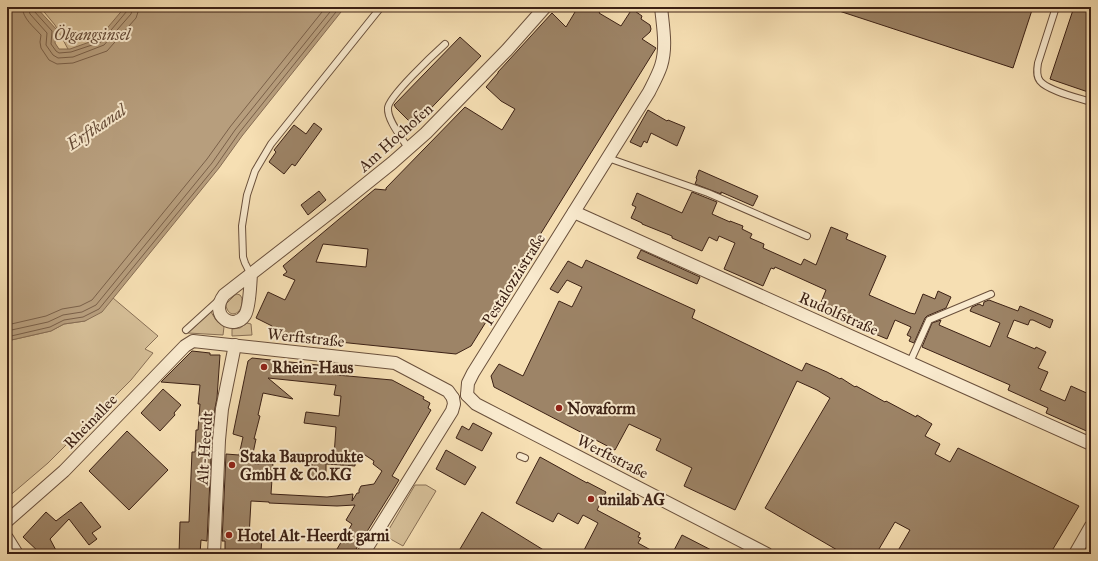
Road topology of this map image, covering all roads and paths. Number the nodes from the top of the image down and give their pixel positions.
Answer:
1 (381, 7) edge
2 (545, 7) edge
3 (661, 7) edge
4 (1056, 7) edge
5 (445, 44) dead end
6 (1091, 102) edge
7 (408, 148) junction
8 (608, 158) junction
9 (574, 212) junction
10 (807, 236) dead end
11 (251, 275) junction
12 (991, 294) dead end
13 (224, 295) junction
14 (186, 330) dead end
15 (193, 341) joint
16 (235, 345) junction
17 (910, 362) junction
18 (467, 395) junction
19 (454, 398) junction
20 (1091, 444) edge
21 (7, 521) edge
22 (1091, 526) edge
23 (7, 538) edge
24 (16, 554) edge
25 (214, 554) edge
26 (364, 554) edge
27 (767, 554) edge
28 (1075, 554) edge

1 - 11 lane
2 - 7 street, Am Hochofen
3 - 8 street, Pestalozzistraße
4 - 6 lane
5 - 7 lane
7 - 11 street, Am Hochofen
8 - 9 street, Pestalozzistraße
8 - 10 lane
9 - 17 street, Rudolfstraße
9 - 18 street, Pestalozzistraße
11 - 13 street, Am Hochofen
11 - 13 street
12 - 17 lane
13 - 14 lane
15 - 16 street, Werftstraße
15 - 21 street, Rheinallee
16 - 19 street, Werftstraße
16 - 25 street, Alt-Heerdt
17 - 20 street, Rudolfstraße
18 - 19 street
18 - 27 street, Werftstraße
19 - 26 street
22 - 28 street
23 - 24 street

